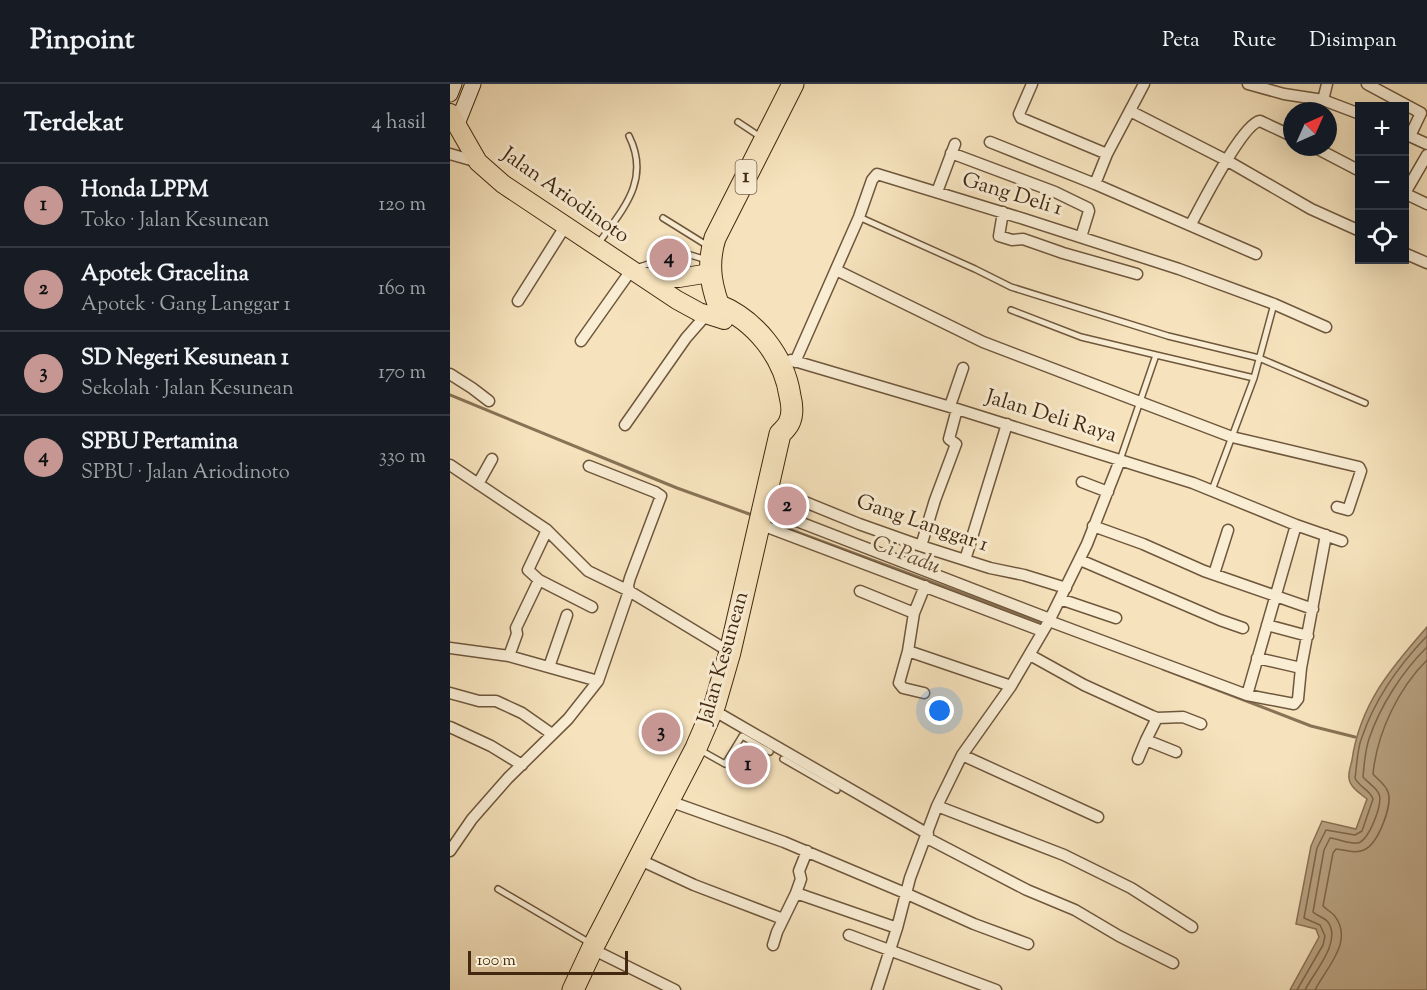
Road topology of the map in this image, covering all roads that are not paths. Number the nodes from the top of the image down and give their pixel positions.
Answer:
1 (454, 84) edge
2 (473, 84) edge
3 (793, 84) edge
4 (1032, 84) edge
5 (1144, 84) edge
6 (1248, 84) edge
7 (1367, 84) edge
8 (1268, 87) edge
9 (1325, 92) edge
10 (450, 94) edge
11 (1401, 102) edge
12 (1409, 107) edge
13 (1130, 111) junction
14 (1355, 111) edge
15 (453, 118) edge
16 (738, 122) dead end
17 (1283, 132) edge
18 (1409, 132) edge
19 (1409, 135) edge
20 (629, 136) dead end
21 (765, 140) junction
22 (990, 142) dead end
23 (1427, 144) edge
24 (450, 154) edge
25 (1107, 154) junction
26 (1427, 155) edge
27 (1331, 156) edge
28 (1226, 160) junction
29 (478, 162) junction
30 (1355, 169) edge
31 (1095, 184) junction
32 (1409, 186) edge
33 (936, 192) junction
34 (1409, 195) edge
35 (1427, 204) edge
36 (1003, 212) junction
37 (859, 217) junction
38 (663, 218) dead end
39 (1191, 224) junction
40 (566, 225) junction
41 (1355, 229) edge
42 (1081, 237) junction
43 (597, 246) junction
44 (1256, 254) dead end
45 (679, 255) dead end
46 (1409, 255) edge
47 (658, 261) dead end
48 (711, 261) junction
49 (1427, 263) edge
50 (836, 270) junction
51 (638, 273) junction
52 (1137, 274) dead end
53 (518, 301) dead end
54 (1274, 304) junction
55 (1011, 310) dead end
56 (717, 313) junction
57 (1326, 327) dead end
58 (581, 341) dead end
59 (1156, 356) junction
60 (777, 357) junction
61 (1258, 358) junction
62 (963, 368) dead end
63 (450, 374) edge
64 (1254, 378) junction
65 (489, 401) dead end
66 (1140, 402) junction
67 (1365, 403) dead end
68 (953, 407) junction
69 (1007, 424) junction
70 (625, 425) dead end
71 (1232, 437) junction
72 (492, 459) dead end
73 (1120, 460) junction
74 (450, 465) edge
75 (589, 466) dead end
76 (769, 482) junction
77 (1082, 482) dead end
78 (478, 484) junction
79 (1212, 490) junction
80 (1108, 492) junction
81 (1337, 507) dead end
82 (761, 516) junction
83 (1296, 525) junction
84 (1093, 526) junction
85 (548, 530) junction
86 (1228, 530) dead end
87 (1326, 535) junction
88 (1342, 540) dead end
89 (921, 546) junction
90 (964, 560) junction
91 (1080, 560) junction
92 (1214, 574) junction
93 (538, 579) junction
94 (925, 586) junction
95 (1066, 588) junction
96 (629, 591) junction
97 (860, 591) dead end
98 (1276, 595) junction
99 (1060, 599) junction
100 (592, 607) dead end
101 (1313, 609) junction
102 (914, 613) junction
103 (567, 615) dead end
104 (1116, 618) dead end
105 (1046, 625) junction
106 (1267, 625) junction
107 (1243, 628) dead end
108 (1308, 636) junction
109 (450, 648) edge
110 (908, 651) junction
111 (730, 652) junction
112 (1030, 655) junction
113 (509, 656) junction
114 (1257, 658) junction
115 (549, 667) junction
116 (1301, 668) junction
117 (598, 681) junction
118 (1011, 686) junction
119 (450, 693) edge
120 (924, 693) dead end
121 (1246, 694) junction
122 (713, 710) junction
123 (1157, 718) junction
124 (1201, 724) dead end
125 (450, 727) edge
126 (552, 734) junction
127 (1146, 740) junction
128 (696, 748) junction
129 (770, 752) dead end
130 (1176, 752) dead end
131 (962, 754) junction
132 (783, 759) dead end
133 (1138, 759) dead end
134 (522, 765) junction
135 (837, 790) dead end
136 (669, 801) junction
137 (937, 806) junction
138 (1098, 817) dead end
139 (927, 836) junction
140 (450, 851) edge
141 (807, 851) junction
142 (638, 859) junction
143 (498, 889) dead end
144 (796, 893) junction
145 (905, 893) junction
146 (783, 919) junction
147 (1192, 927) dead end
148 (897, 928) junction
149 (849, 935) dead end
150 (1028, 944) dead end
151 (774, 945) dead end
152 (593, 947) junction
153 (890, 951) junction
154 (1173, 963) dead end
155 (671, 989) edge
156 (573, 990) edge
157 (877, 990) edge
158 (996, 990) edge

1 - 10 street
2 - 15 street
3 - 21 highway, 1
4 - 25 street
5 - 13 street
6 - 8 street
7 - 11 street
8 - 9 street
9 - 14 street
12 - 18 street
13 - 25 street
13 - 28 street
15 - 29 main road, Jalan Ariodinoto
16 - 21 lane
17 - 28 street
19 - 23 street
20 - 43 lane
21 - 48 highway, 1
22 - 31 street
24 - 29 street
25 - 31 street
26 - 32 street
27 - 30 street
28 - 39 street
28 - 41 street
29 - 40 main road, Jalan Ariodinoto
31 - 39 street
33 - 36 street, Gang Deli 1
33 - 37 street, Gang Deli 1
33 - 42 street
34 - 35 street
36 - 42 street, Gang Deli 1
36 - 52 street
37 - 50 street, Gang Deli 1
37 - 61 lane
38 - 48 lane
39 - 44 street
40 - 43 main road, Jalan Ariodinoto
40 - 53 street
42 - 54 street, Gang Deli 1
43 - 51 main road, Jalan Ariodinoto
45 - 48 lane
46 - 49 street
47 - 51 lane
48 - 51 main road
48 - 56 highway
50 - 60 street, Gang Deli 1
50 - 66 street
51 - 56 main road, Jalan Ariodinoto
51 - 58 street
54 - 57 street, Gang Deli 1
54 - 61 lane
55 - 59 lane
56 - 60 highway
56 - 70 street
59 - 64 lane
59 - 66 lane
60 - 68 street, Jalan Deli Raya
60 - 76 highway, Jalan Kesunean
61 - 64 lane
61 - 67 lane
62 - 68 street
63 - 65 street
64 - 71 lane
66 - 71 street
66 - 73 lane
68 - 69 street, Jalan Deli Raya
68 - 89 street
69 - 73 street, Jalan Deli Raya
69 - 90 street
71 - 79 lane
71 - 81 street
72 - 78 street
73 - 79 street, Jalan Deli Raya
73 - 80 street
74 - 78 street
75 - 96 street
76 - 82 highway, Jalan Kesunean
76 - 89 street, Gang Langgar 1
77 - 80 street
78 - 85 street
79 - 83 street, Jalan Deli Raya
80 - 84 street
82 - 94 street
82 - 105 street
82 - 111 highway, Jalan Kesunean
83 - 87 street, Jalan Deli Raya
83 - 98 street
84 - 91 street
84 - 92 street
85 - 93 street
85 - 96 street
86 - 92 street
87 - 88 street, Jalan Deli Raya
87 - 101 street
89 - 90 street, Gang Langgar 1
90 - 95 street, Gang Langgar 1
91 - 95 street
91 - 107 street
92 - 98 street
93 - 100 street
93 - 113 street
94 - 102 street
94 - 105 street
95 - 99 street
96 - 111 street
96 - 117 street
97 - 102 street
98 - 101 street
98 - 106 street
99 - 104 street
99 - 105 street
101 - 108 street
102 - 110 street
103 - 115 street
105 - 112 street
105 - 121 street
106 - 108 street
106 - 114 street
108 - 116 street
109 - 113 street
110 - 118 street
110 - 120 street
111 - 122 highway, Jalan Kesunean
112 - 118 street
112 - 123 street
113 - 115 street
114 - 116 street
114 - 121 street
115 - 117 street
116 - 121 street
117 - 126 street
118 - 131 street
119 - 126 street
122 - 128 highway, Jalan Kesunean
122 - 139 street
123 - 124 street
123 - 127 street
125 - 134 street
126 - 134 street
127 - 130 street
127 - 133 street
128 - 129 lane
128 - 136 highway, Jalan Kesunean
131 - 137 street
131 - 138 street
132 - 135 lane
134 - 140 street
136 - 141 street
136 - 142 highway, Jalan Kesunean
137 - 139 street
137 - 147 street
139 - 145 street
139 - 154 street
141 - 144 street
141 - 145 street
142 - 146 street
142 - 152 highway, Jalan Kesunean
143 - 152 lane
144 - 146 street
144 - 148 street
145 - 148 street
145 - 150 street
146 - 151 street
148 - 153 street
149 - 153 street
152 - 155 street
152 - 156 highway, Jalan Kesunean
153 - 157 street
153 - 158 street

